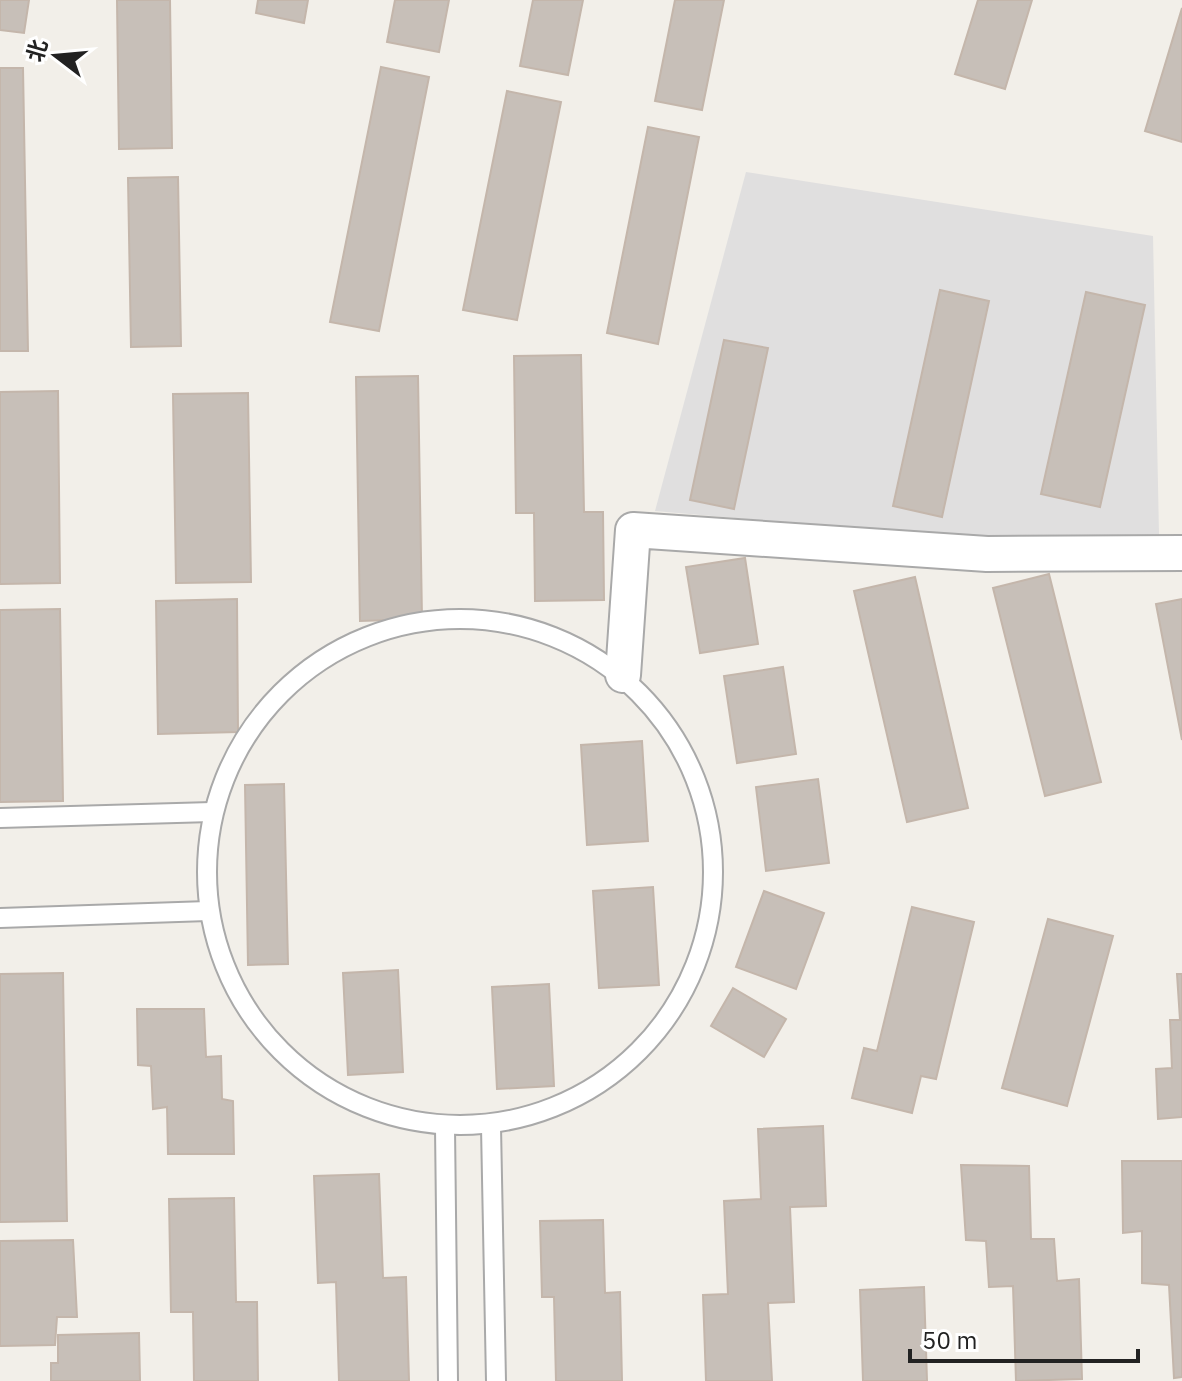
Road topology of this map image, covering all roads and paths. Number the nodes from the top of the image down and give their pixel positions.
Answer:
1 (1182, 553) edge
2 (623, 675) junction
3 (212, 812) junction
4 (0, 818) edge
5 (208, 911) junction
6 (0, 918) edge
7 (491, 1127) junction
8 (445, 1128) junction
9 (448, 1381) edge
10 (496, 1381) edge

1 - 2 street
2 - 3 lane
2 - 7 lane
3 - 4 lane
3 - 5 lane
5 - 6 lane
5 - 8 lane
7 - 8 lane
7 - 10 lane
8 - 9 lane

